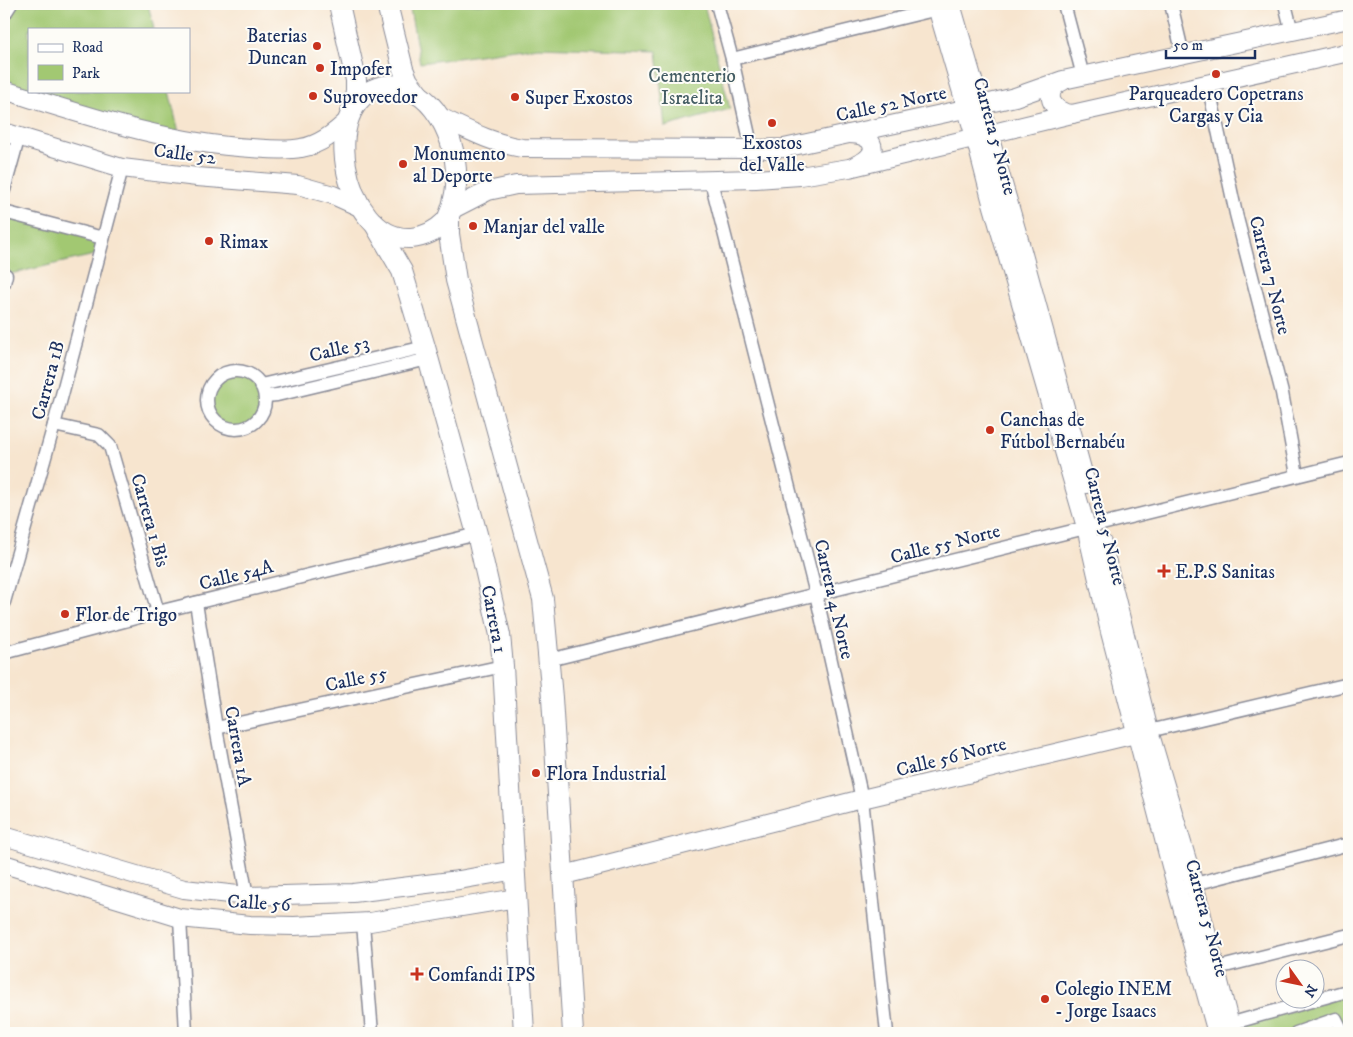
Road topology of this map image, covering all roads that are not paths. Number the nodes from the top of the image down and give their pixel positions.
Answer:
1 (11, 4) edge
2 (339, 4) edge
3 (387, 4) edge
4 (717, 4) edge
5 (1064, 4) edge
6 (1171, 4) edge
7 (1285, 4) edge
8 (942, 6) edge
9 (4, 15) edge
10 (1349, 19) edge
11 (1292, 32) junction
12 (1349, 52) edge
13 (1184, 55) junction
14 (732, 59) junction
15 (1083, 76) junction
16 (1063, 80) junction
17 (1208, 84) junction
18 (4, 90) edge
19 (419, 95) junction
20 (976, 108) junction
21 (350, 114) junction
22 (1072, 114) junction
23 (438, 116) junction
24 (979, 133) junction
25 (11, 134) edge
26 (848, 134) junction
27 (752, 149) junction
28 (122, 168) junction
29 (849, 168) junction
30 (711, 181) junction
31 (4, 190) edge
32 (362, 208) junction
33 (4, 212) edge
34 (450, 214) junction
35 (374, 223) junction
36 (104, 238) junction
37 (426, 353) junction
38 (263, 390) junction
39 (54, 425) junction
40 (1349, 463) edge
41 (1297, 475) junction
42 (1092, 526) junction
43 (477, 534) junction
44 (9, 559) edge
45 (816, 594) junction
46 (4, 602) edge
47 (196, 603) junction
48 (158, 612) junction
49 (4, 653) edge
50 (549, 660) junction
51 (503, 666) junction
52 (1349, 684) edge
53 (216, 728) junction
54 (1143, 732) junction
55 (862, 799) junction
56 (4, 836) edge
57 (28, 843) junction
58 (1349, 844) edge
59 (10, 866) edge
60 (515, 870) junction
61 (564, 874) junction
62 (459, 880) junction
63 (1185, 886) junction
64 (247, 896) junction
65 (517, 898) junction
66 (461, 906) junction
67 (180, 918) junction
68 (364, 923) junction
69 (1349, 935) edge
70 (1208, 971) junction
71 (1347, 991) dead end
72 (1226, 1030) edge
73 (186, 1033) edge
74 (372, 1033) edge
75 (524, 1033) edge
76 (573, 1033) edge
77 (887, 1033) edge
78 (1296, 1033) edge
79 (1343, 1033) edge

1 - 9 street
2 - 21 main road
3 - 19 main road
4 - 14 street
5 - 15 street
6 - 13 street
7 - 11 street
8 - 14 street
8 - 20 street, Carrera 5 Norte
10 - 11 street, Calle 52 Norte
11 - 13 street, Calle 52 Norte
12 - 17 street
13 - 15 street, Calle 52 Norte
14 - 27 street
15 - 16 street, Calle 52 Norte
16 - 20 street, Calle 52 Norte
16 - 22 street
17 - 22 street
17 - 41 street, Carrera 7 Norte
18 - 21 street, Calle 52
19 - 21 main road
19 - 23 main road
20 - 24 street, Carrera 5 Norte
20 - 26 street, Calle 52 Norte
21 - 32 main road
22 - 24 street
23 - 27 street, Calle 52 Norte
23 - 34 main road
24 - 29 street
24 - 42 street, Carrera 5 Norte
25 - 28 street, Calle 52
25 - 31 street
26 - 27 street, Calle 52 Norte
26 - 29 street
28 - 32 street, Calle 52
28 - 36 street, Carrera 1B
29 - 30 street
30 - 34 street
30 - 45 street, Carrera 4 Norte
32 - 35 main road
33 - 36 street
34 - 35 main road
34 - 50 main road
35 - 37 main road, Carrera 1
36 - 39 street, Carrera 1B
37 - 38 street, Calle 53
37 - 43 main road, Carrera 1
38 - 38 street
39 - 44 street, Carrera 1B
39 - 48 street, Carrera 1 Bis
40 - 41 street, Calle 55 Norte
41 - 42 street, Calle 55 Norte
42 - 45 street, Calle 55 Norte
42 - 54 street, Carrera 5 Norte
43 - 47 street, Calle 54A
43 - 51 main road, Carrera 1
44 - 46 street, Carrera 1B
45 - 50 street, Calle 55 Norte
45 - 55 street, Carrera 4 Norte
47 - 48 street, Calle 54A
47 - 53 street, Carrera 1A
48 - 49 street, Calle 54A
50 - 61 main road
51 - 53 street, Calle 55
51 - 60 main road, Carrera 1
52 - 54 street, Calle 56 Norte
53 - 64 street, Carrera 1A
54 - 55 street, Calle 56 Norte
54 - 63 street, Carrera 5 Norte
55 - 61 street, Calle 56 Norte
55 - 77 street, Carrera 4 Norte
56 - 57 street, Calle 56
57 - 59 street
57 - 64 street, Calle 56
58 - 63 street
59 - 67 street, Calle 56
60 - 62 street, Calle 56
60 - 65 main road, Carrera 1
61 - 76 main road
62 - 64 street, Calle 56
62 - 66 street
63 - 70 street, Carrera 5 Norte
65 - 66 street, Calle 56
65 - 75 main road, Carrera 1
66 - 68 street, Calle 56
67 - 68 street, Calle 56
67 - 73 street
68 - 74 street
69 - 70 street
70 - 72 street, Carrera 5 Norte
71 - 72 street
78 - 79 street

